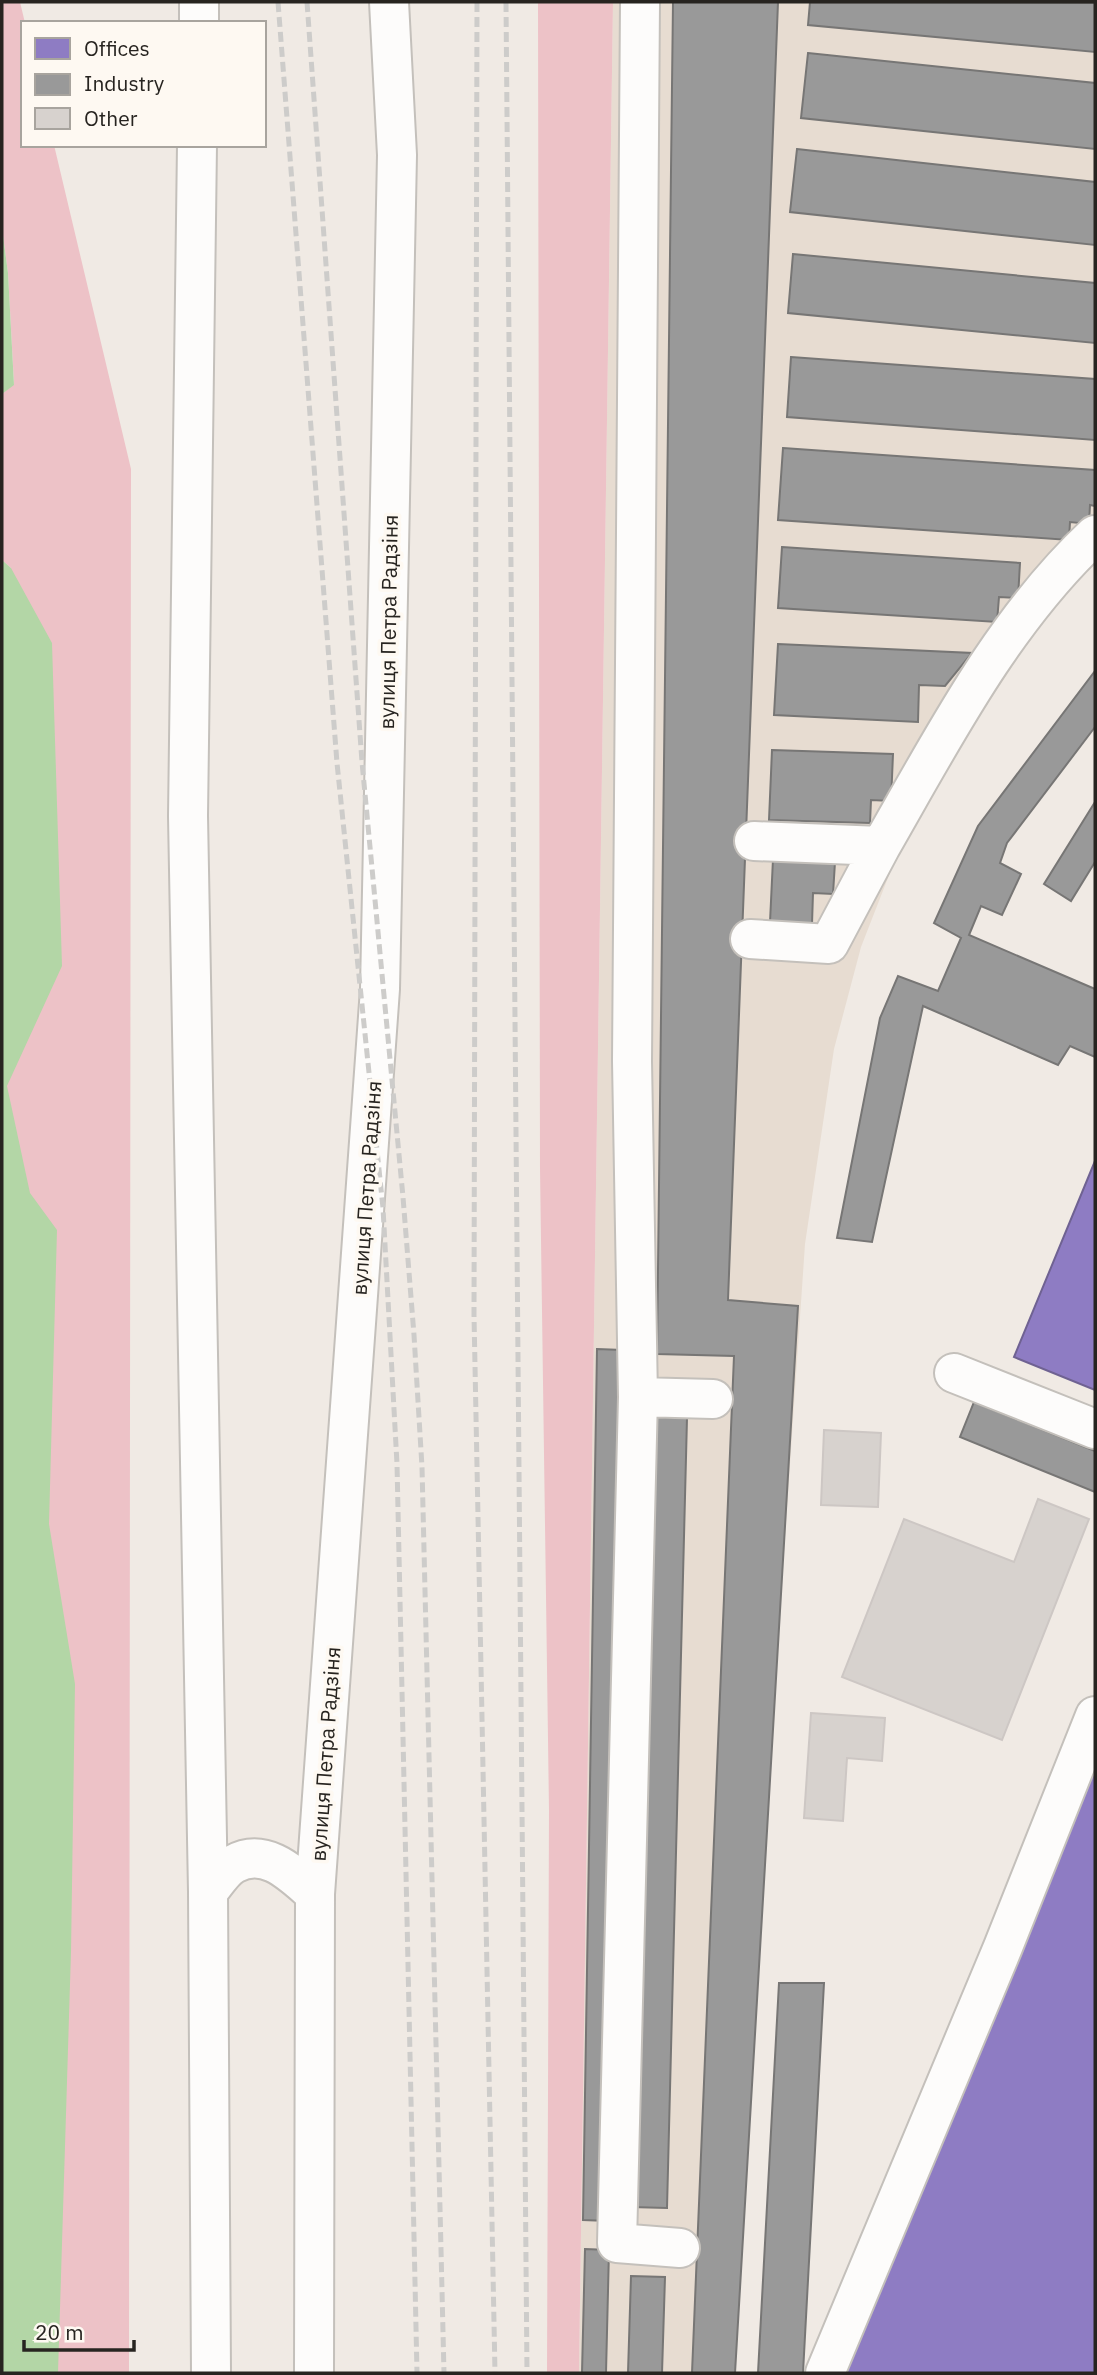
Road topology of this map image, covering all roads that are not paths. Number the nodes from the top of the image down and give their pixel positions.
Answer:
1 (199, 2) edge
2 (389, 2) edge
3 (640, 2) edge
4 (199, 21) edge
5 (197, 147) edge
6 (1095, 535) edge
7 (754, 841) dead end
8 (881, 846) junction
9 (750, 939) dead end
10 (954, 1373) dead end
11 (638, 1397) junction
12 (713, 1399) dead end
13 (1095, 1429) edge
14 (1095, 1716) edge
15 (208, 1892) junction
16 (315, 1894) junction
17 (680, 2248) dead end
18 (211, 2373) edge
19 (314, 2373) edge
20 (825, 2373) edge

1 - 4 main road
2 - 16 main road, вулиця Петра Радзіня
3 - 11 main road
5 - 15 main road
6 - 8 main road
7 - 8 main road
8 - 9 main road
10 - 13 main road
11 - 12 main road
11 - 17 main road
14 - 20 main road
15 - 16 main road
15 - 18 main road
16 - 19 main road, вулиця Петра Радзіня

